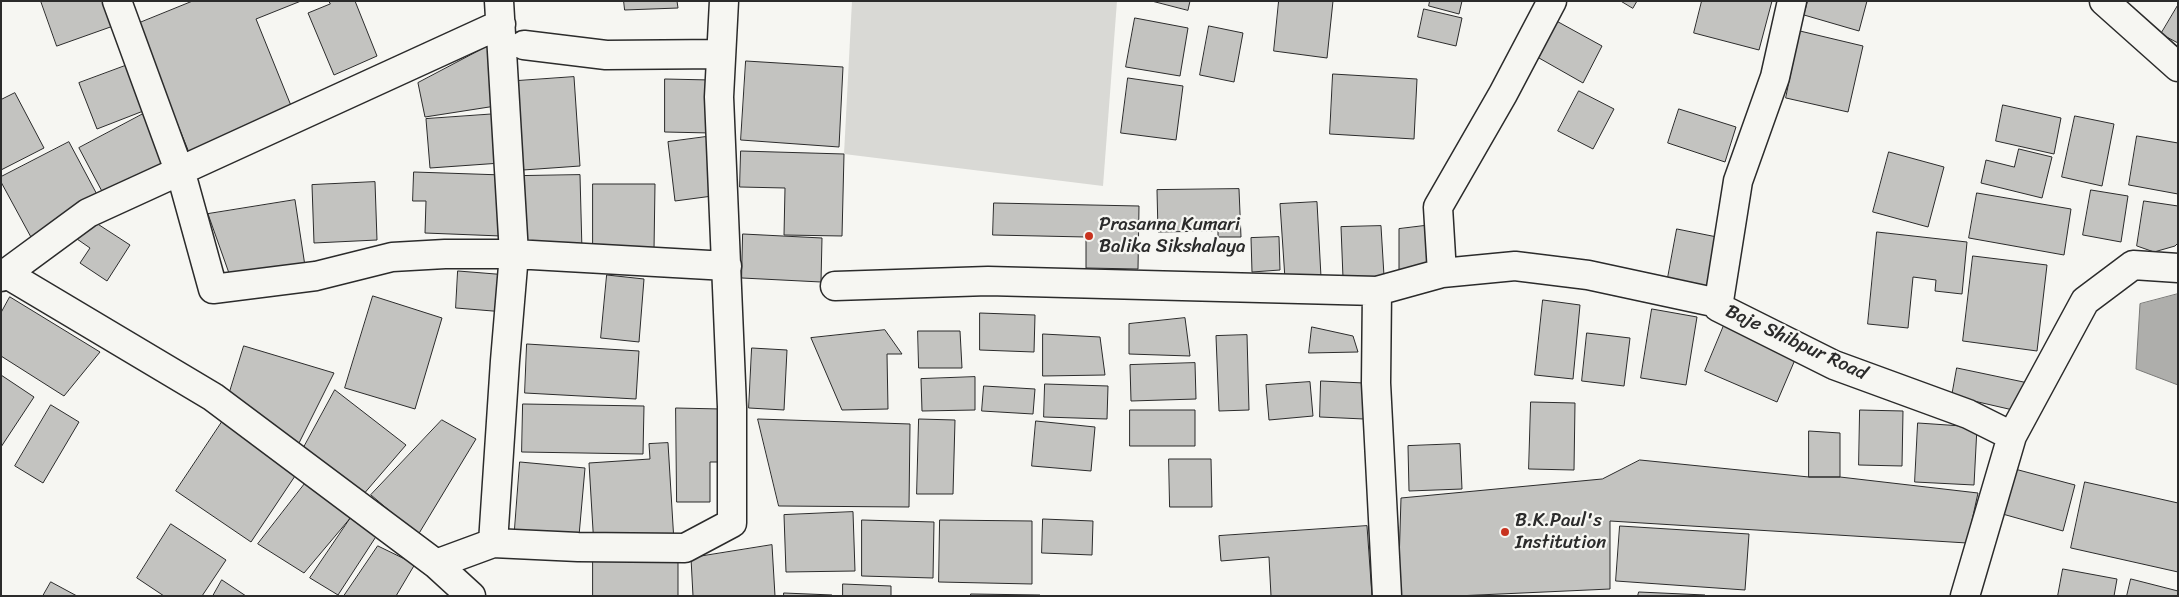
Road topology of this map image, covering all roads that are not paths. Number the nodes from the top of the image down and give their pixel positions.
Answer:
1 (117, 1) edge
2 (724, 1) edge
3 (1552, 1) edge
4 (1792, 1) edge
5 (2104, 1) edge
6 (500, 13) edge
7 (524, 45) dead end
8 (721, 54) junction
9 (2178, 67) edge
10 (180, 172) junction
11 (514, 254) junction
12 (727, 266) junction
13 (2178, 268) edge
14 (1442, 273) junction
15 (3, 275) edge
16 (835, 286) dead end
17 (1377, 291) junction
18 (1718, 303) junction
19 (2012, 436) junction
20 (493, 543) junction
21 (436, 564) junction
22 (471, 596) edge
23 (1387, 596) edge
24 (1965, 596) edge

1 - 10 street
2 - 8 street
3 - 14 street
4 - 18 street, Baje Shibpur Road
5 - 9 street
6 - 10 street
6 - 11 street
7 - 8 street
8 - 12 street
10 - 11 street
10 - 15 street
11 - 12 street
11 - 20 street
12 - 20 street
13 - 19 street
14 - 17 street
14 - 18 street
15 - 21 street
16 - 17 street
17 - 23 street
18 - 19 street, Baje Shibpur Road
19 - 24 street
20 - 21 street
21 - 22 street

